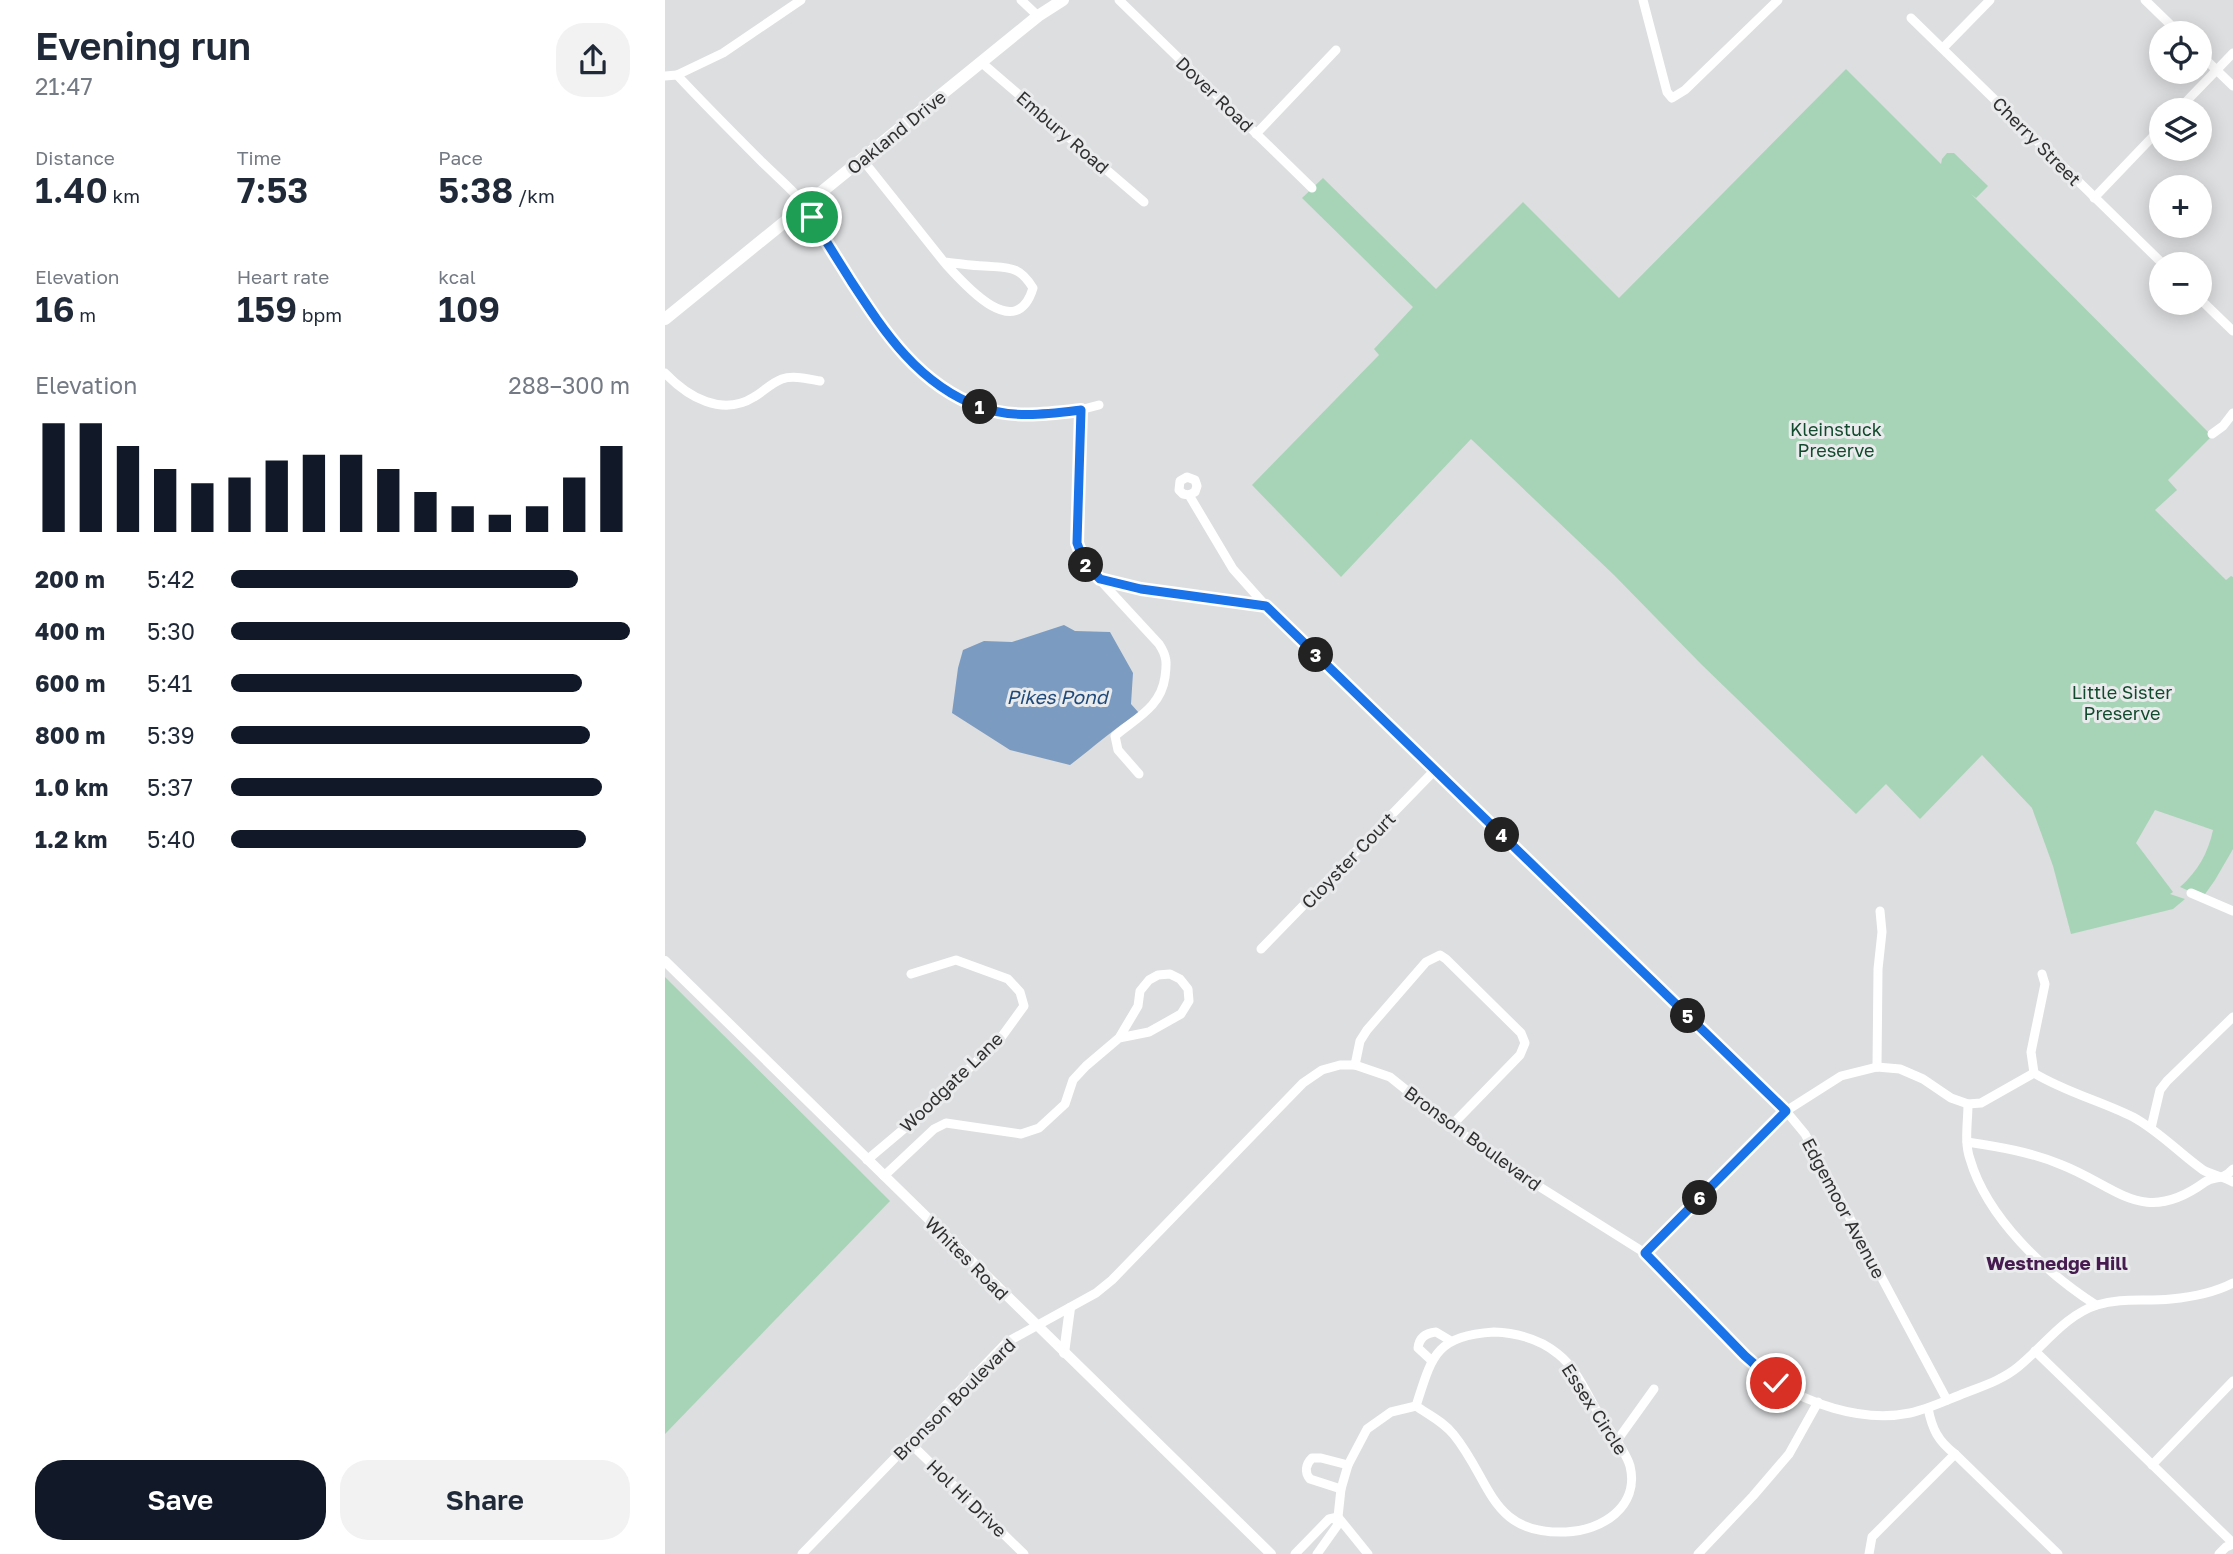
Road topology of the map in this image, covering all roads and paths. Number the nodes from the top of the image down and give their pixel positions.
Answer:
1 (801, 0) edge
2 (1021, 0) edge
3 (1063, 0) edge
4 (1119, 0) edge
5 (1643, 0) edge
6 (1778, 0) edge
7 (1990, 0) edge
8 (2145, 0) edge
9 (1038, 16) junction
10 (1911, 18) dead end
11 (2167, 21) edge
12 (1943, 48) junction
13 (1336, 50) dead end
14 (2233, 53) edge
15 (982, 63) junction
16 (2212, 66) edge
17 (2216, 70) junction
18 (677, 75) junction
19 (665, 76) edge
20 (2233, 86) edge
21 (2189, 98) edge
22 (1256, 134) junction
23 (2149, 141) edge
24 (862, 159) junction
25 (1312, 188) dead end
26 (2094, 198) junction
27 (1144, 202) dead end
28 (805, 205) junction
29 (2151, 252) edge
30 (944, 262) junction
31 (2212, 311) edge
32 (665, 319) edge
33 (2233, 331) edge
34 (665, 373) edge
35 (820, 380) dead end
36 (1099, 405) dead end
37 (1081, 410) junction
38 (2233, 413) edge
39 (2211, 434) dead end
40 (1189, 495) dead end
41 (1100, 579) junction
42 (1266, 606) junction
43 (1435, 770) junction
44 (1139, 774) dead end
45 (2191, 893) dead end
46 (1880, 911) dead end
47 (2233, 911) edge
48 (1261, 949) dead end
49 (665, 961) edge
50 (911, 974) dead end
51 (2042, 974) dead end
52 (2233, 1017) edge
53 (1119, 1038) junction
54 (1355, 1065) junction
55 (1877, 1068) junction
56 (2034, 1073) junction
57 (1968, 1104) junction
58 (1786, 1111) junction
59 (1451, 1126) junction
60 (2151, 1128) junction
61 (1967, 1142) junction
62 (867, 1160) junction
63 (2233, 1169) edge
64 (884, 1176) junction
65 (2229, 1180) edge
66 (1645, 1253) junction
67 (2233, 1283) edge
68 (2096, 1305) junction
69 (1070, 1308) junction
70 (1037, 1327) junction
71 (1451, 1341) junction
72 (2035, 1352) junction
73 (1064, 1353) junction
74 (1431, 1360) junction
75 (2233, 1381) edge
76 (1654, 1389) dead end
77 (1947, 1400) junction
78 (1818, 1402) junction
79 (1416, 1406) junction
80 (1928, 1408) junction
81 (909, 1442) junction
82 (1616, 1443) junction
83 (1955, 1454) junction
84 (1349, 1465) junction
85 (2152, 1465) junction
86 (1341, 1489) junction
87 (1338, 1517) junction
88 (2233, 1543) edge
89 (1870, 1550) edge
90 (1021, 1553) edge
91 (801, 1554) edge
92 (1271, 1554) edge
93 (1295, 1554) edge
94 (1317, 1554) edge
95 (1368, 1554) edge
96 (1698, 1554) edge
97 (1878, 1554) edge
98 (2058, 1554) edge
99 (2219, 1554) edge

1 - 18 street
2 - 9 street
3 - 9 main road, Oakland Drive
4 - 22 street, Dover Road
5 - 6 street
7 - 12 street
8 - 11 street
9 - 15 main road, Oakland Drive
10 - 12 street, Cherry Street
12 - 26 street, Cherry Street
13 - 22 street
14 - 17 street
15 - 24 main road, Oakland Drive
15 - 27 street, Embury Road
16 - 17 street
17 - 20 street
17 - 21 street
18 - 19 street
18 - 28 street
22 - 25 street, Dover Road
23 - 26 street
24 - 28 main road, Oakland Drive
24 - 30 street
26 - 29 street, Cherry Street
28 - 32 main road, Oakland Drive
28 - 37 street
30 - 30 street
31 - 33 street
34 - 35 street
36 - 37 street
37 - 41 street
38 - 39 street
40 - 42 street, Edgemoor Avenue
41 - 42 street
41 - 44 street
42 - 43 street, Edgemoor Avenue
43 - 48 street, Cloyster Court
43 - 58 street, Edgemoor Avenue
45 - 47 street
46 - 55 street
49 - 62 street, Whites Road
50 - 62 street, Woodgate Lane
51 - 56 street
52 - 60 street
53 - 53 street, Woodgate Lane
53 - 64 street, Woodgate Lane
54 - 59 street, Bronson Boulevard
54 - 59 street
54 - 69 street, Bronson Boulevard
55 - 57 street
55 - 58 street
56 - 57 street
56 - 60 street
57 - 61 street
58 - 66 street
58 - 77 street, Edgemoor Avenue
59 - 66 street, Bronson Boulevard
60 - 65 street
61 - 65 street
61 - 68 street
62 - 64 street, Whites Road
63 - 65 street
64 - 70 street, Whites Road
66 - 78 street, Bronson Boulevard
67 - 68 street, Bronson Boulevard
68 - 72 street, Bronson Boulevard
69 - 70 street, Bronson Boulevard
69 - 73 street
70 - 73 street, Whites Road
70 - 81 street, Bronson Boulevard
71 - 74 street
71 - 74 street, Essex Circle
71 - 82 street, Essex Circle
72 - 77 street, Bronson Boulevard
72 - 85 street
73 - 92 street, Whites Road
74 - 79 street
75 - 85 street
76 - 82 street
77 - 80 street, Bronson Boulevard
78 - 80 street, Bronson Boulevard
78 - 96 street
79 - 82 street, Essex Circle
79 - 84 street
80 - 83 street
81 - 90 street, Hol Hi Drive
81 - 91 street, Bronson Boulevard
83 - 89 street
83 - 98 street
84 - 86 street
84 - 86 street
85 - 88 street
86 - 87 street
87 - 93 street
87 - 94 street
87 - 95 street
88 - 99 street
89 - 97 street

